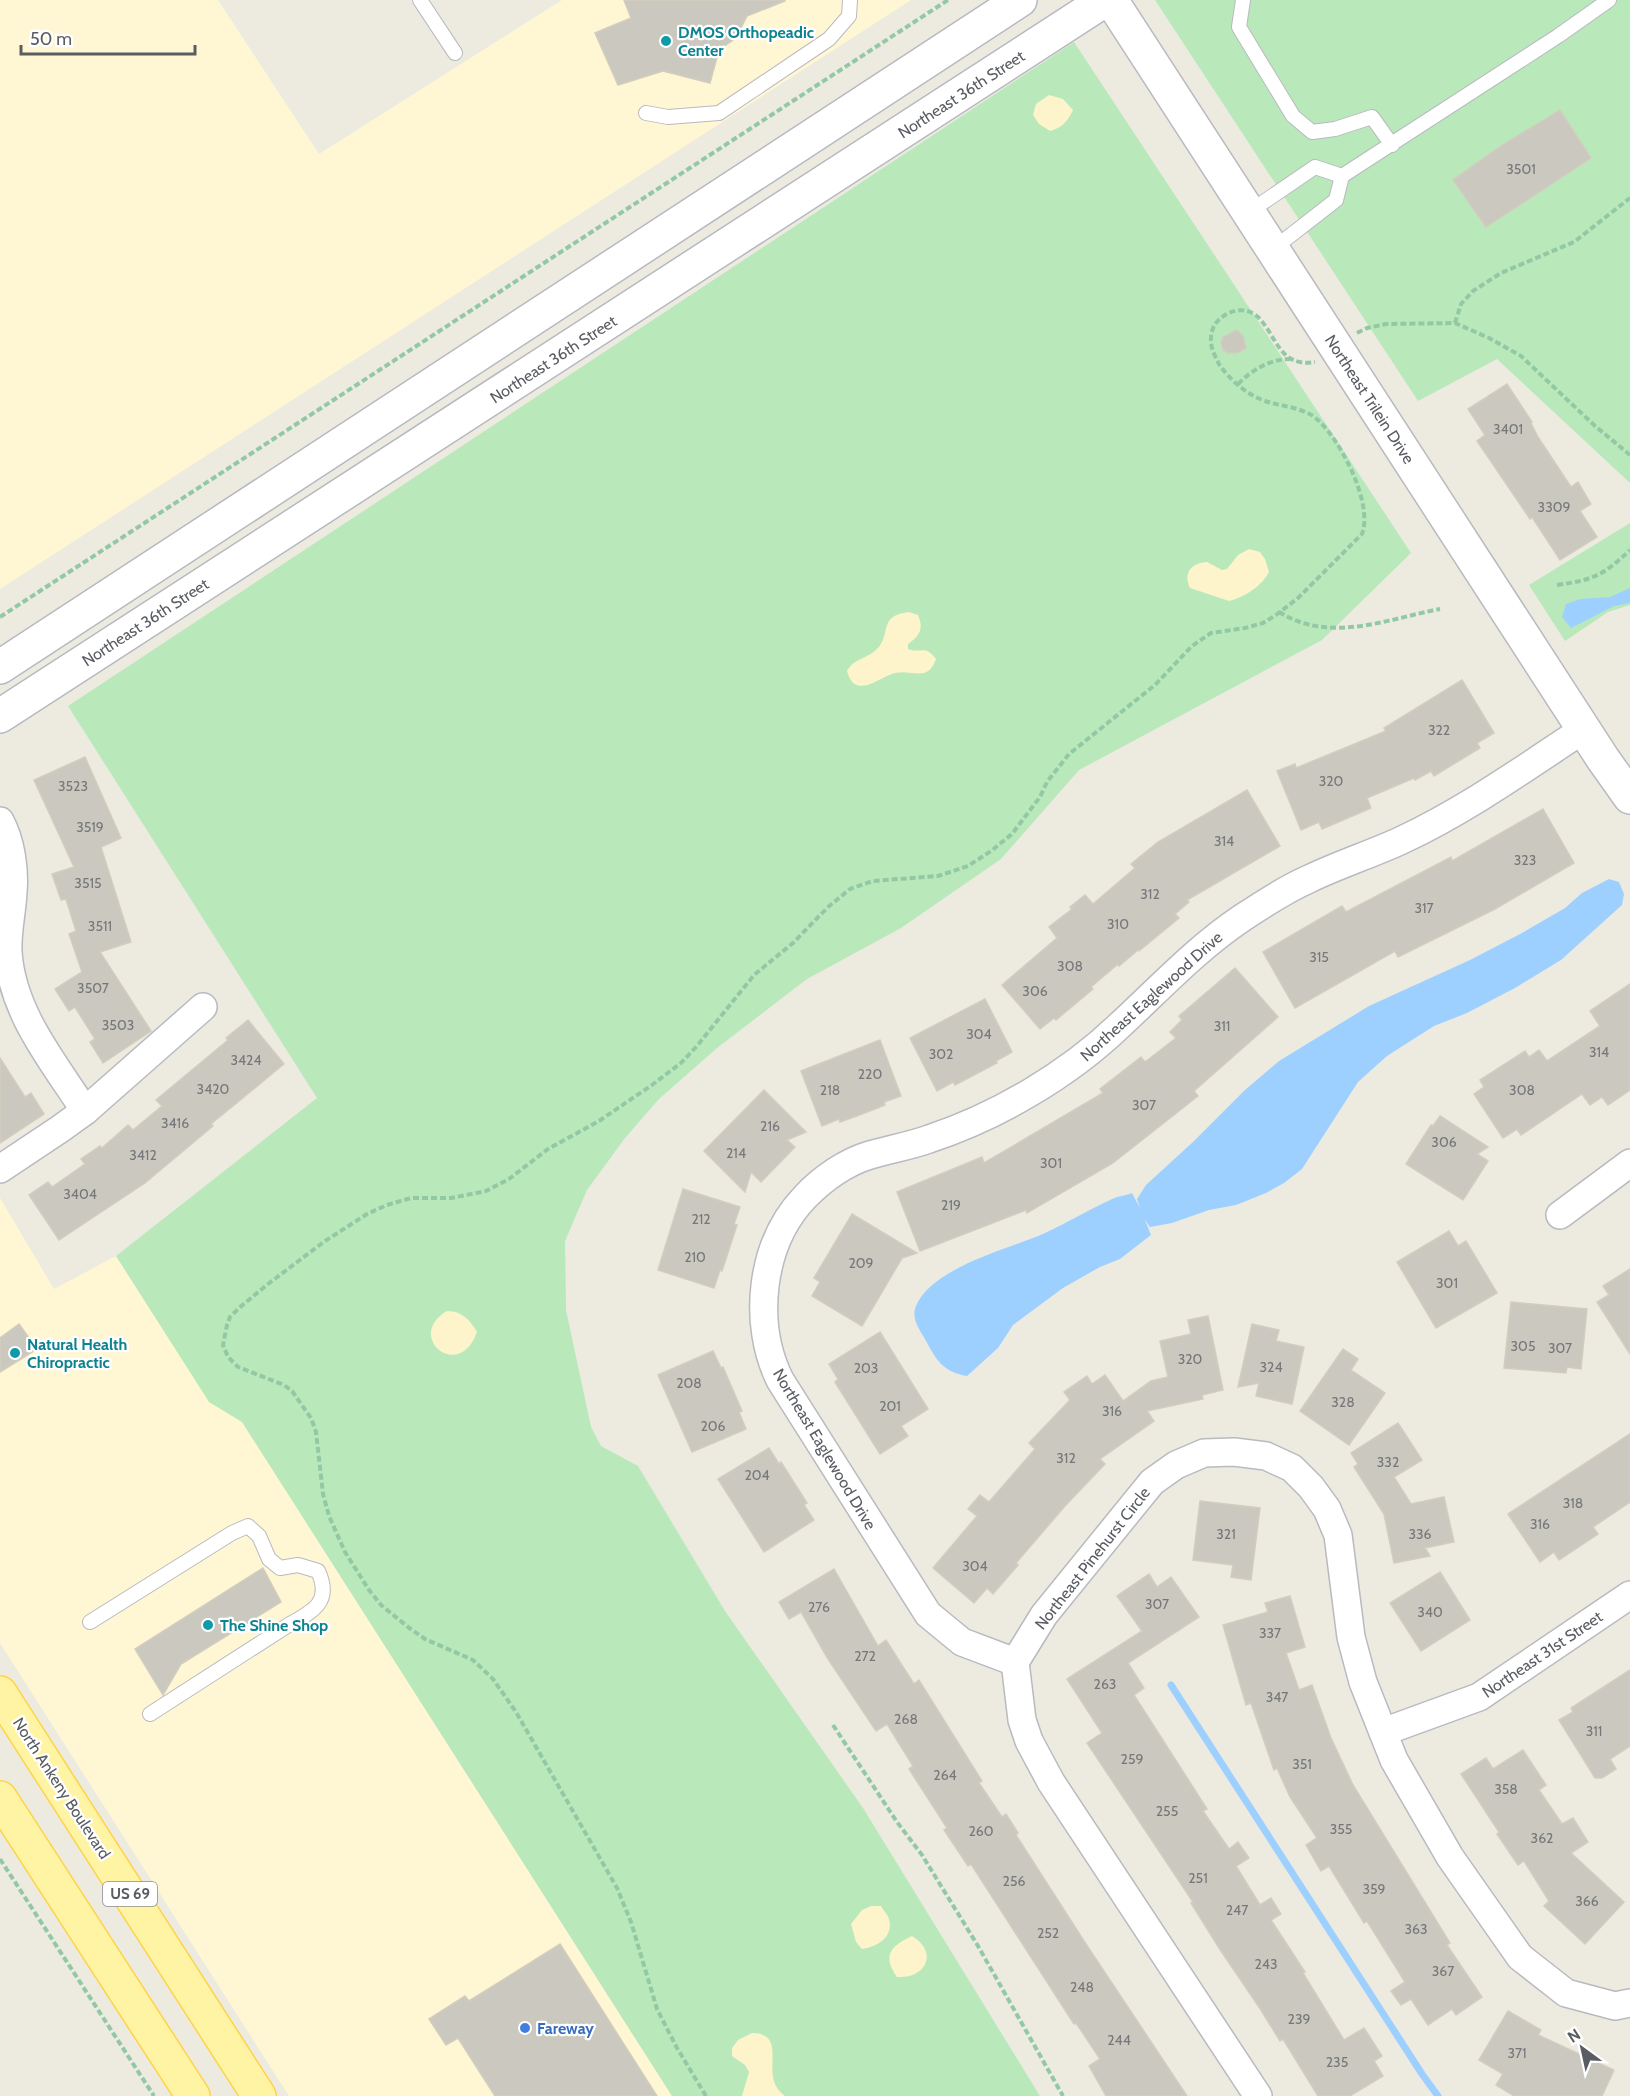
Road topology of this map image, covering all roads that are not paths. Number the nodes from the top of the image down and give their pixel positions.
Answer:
1 (420, 0) edge
2 (850, 0) edge
3 (1020, 0) edge
4 (1105, 0) edge
5 (1111, 0) edge
6 (1242, 0) edge
7 (1609, 0) edge
8 (455, 53) dead end
9 (646, 113) dead end
10 (1392, 145) junction
11 (1342, 176) junction
12 (1249, 212) junction
13 (1273, 249) junction
14 (0, 667) edge
15 (0, 716) edge
16 (1584, 729) junction
17 (1630, 797) edge
18 (0, 821) edge
19 (203, 1007) dead end
20 (85, 1111) junction
21 (1630, 1163) edge
22 (0, 1169) edge
23 (1560, 1215) dead end
24 (1630, 1595) edge
25 (90, 1622) dead end
26 (1015, 1662) junction
27 (0, 1693) edge
28 (150, 1714) dead end
29 (1383, 1732) junction
30 (0, 1798) edge
31 (1630, 2003) edge
32 (193, 2096) edge
33 (259, 2096) edge
34 (1258, 2096) edge

1 - 8 lane
2 - 9 lane
3 - 14 main road
4 - 15 main road, Northeast 36th Street
5 - 12 main road, Northeast Trilein Drive
6 - 10 lane
7 - 10 lane
10 - 11 lane
11 - 12 lane
11 - 13 lane
12 - 13 main road, Northeast Trilein Drive
13 - 16 main road, Northeast Trilein Drive
16 - 17 main road, Northeast Trilein Drive
16 - 26 street, Northeast Eaglewood Drive
18 - 20 street
19 - 20 street
20 - 22 street
21 - 23 street
24 - 29 street, Northeast 31st Street
25 - 28 lane
26 - 29 street, Northeast Pinehurst Circle
26 - 34 street
27 - 33 main road, North Ankeny Boulevard / US 69
29 - 31 street, Northeast Pinehurst Circle
30 - 32 main road

